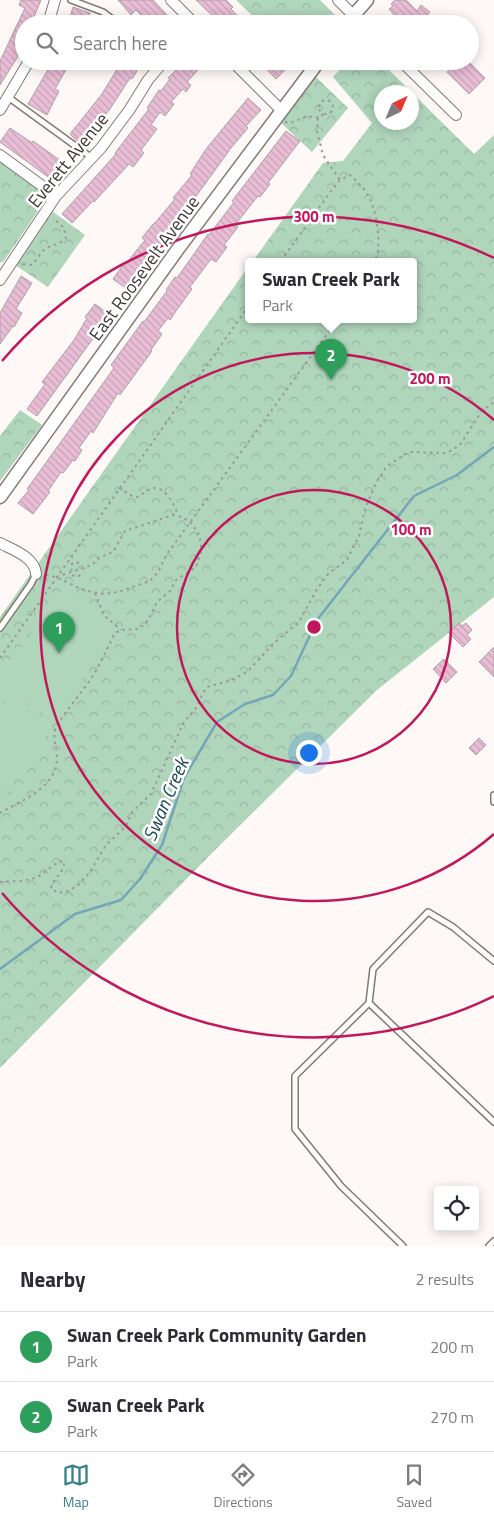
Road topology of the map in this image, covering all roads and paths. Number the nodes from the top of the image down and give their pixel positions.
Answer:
1 (55, 0) edge
2 (71, 0) edge
3 (171, 0) edge
4 (338, 0) edge
5 (367, 0) edge
6 (51, 15) edge
7 (107, 15) edge
8 (186, 15) edge
9 (347, 15) edge
10 (353, 15) edge
11 (24, 70) edge
12 (156, 70) edge
13 (240, 70) edge
14 (312, 70) edge
15 (410, 70) edge
16 (8, 97) junction
17 (0, 110) edge
18 (280, 114) junction
19 (324, 114) junction
20 (456, 115) dead end
21 (318, 118) junction
22 (0, 154) edge
23 (92, 158) junction
24 (340, 180) junction
25 (56, 196) junction
26 (45, 213) junction
27 (283, 258) edge
28 (375, 258) edge
29 (14, 259) junction
30 (1, 277) edge
31 (245, 311) edge
32 (335, 323) edge
33 (494, 402) edge
34 (119, 488) junction
35 (0, 497) edge
36 (178, 516) junction
37 (190, 522) junction
38 (0, 543) edge
39 (79, 563) dead end
40 (71, 572) junction
41 (36, 574) junction
42 (82, 574) dead end
43 (56, 577) junction
44 (96, 593) junction
45 (0, 628) edge
46 (121, 630) junction
47 (0, 658) edge
48 (494, 795) edge
49 (494, 802) edge
50 (0, 813) edge
51 (0, 882) edge
52 (494, 961) edge
53 (369, 1003) junction
54 (494, 1122) edge
55 (494, 1241) edge
56 (403, 1246) edge
57 (489, 1246) edge

1 - 6 street
2 - 7 lane
3 - 8 street
4 - 9 street
5 - 10 street
11 - 16 street
12 - 23 street, Everett Avenue
13 - 18 street
14 - 18 street, East Roosevelt Avenue
15 - 20 street
16 - 17 street
16 - 23 lane
18 - 21 path
18 - 35 street, East Roosevelt Avenue
19 - 19 path
19 - 21 path
21 - 24 path
22 - 25 street
23 - 25 street, Everett Avenue
24 - 27 path
24 - 28 path
25 - 26 street, Everett Avenue
26 - 29 street, Everett Avenue
26 - 29 path
29 - 30 street, Everett Avenue
31 - 34 path
32 - 37 path
33 - 51 path
34 - 36 path
34 - 43 path
36 - 37 path
36 - 40 path
37 - 44 path
37 - 46 path
38 - 41 street
39 - 40 path
40 - 42 path
40 - 43 path
41 - 43 path
41 - 45 lane
43 - 44 path
43 - 47 path
44 - 46 path
46 - 50 path
48 - 49 lane
52 - 53 lane
53 - 54 lane
53 - 56 lane
55 - 57 lane

